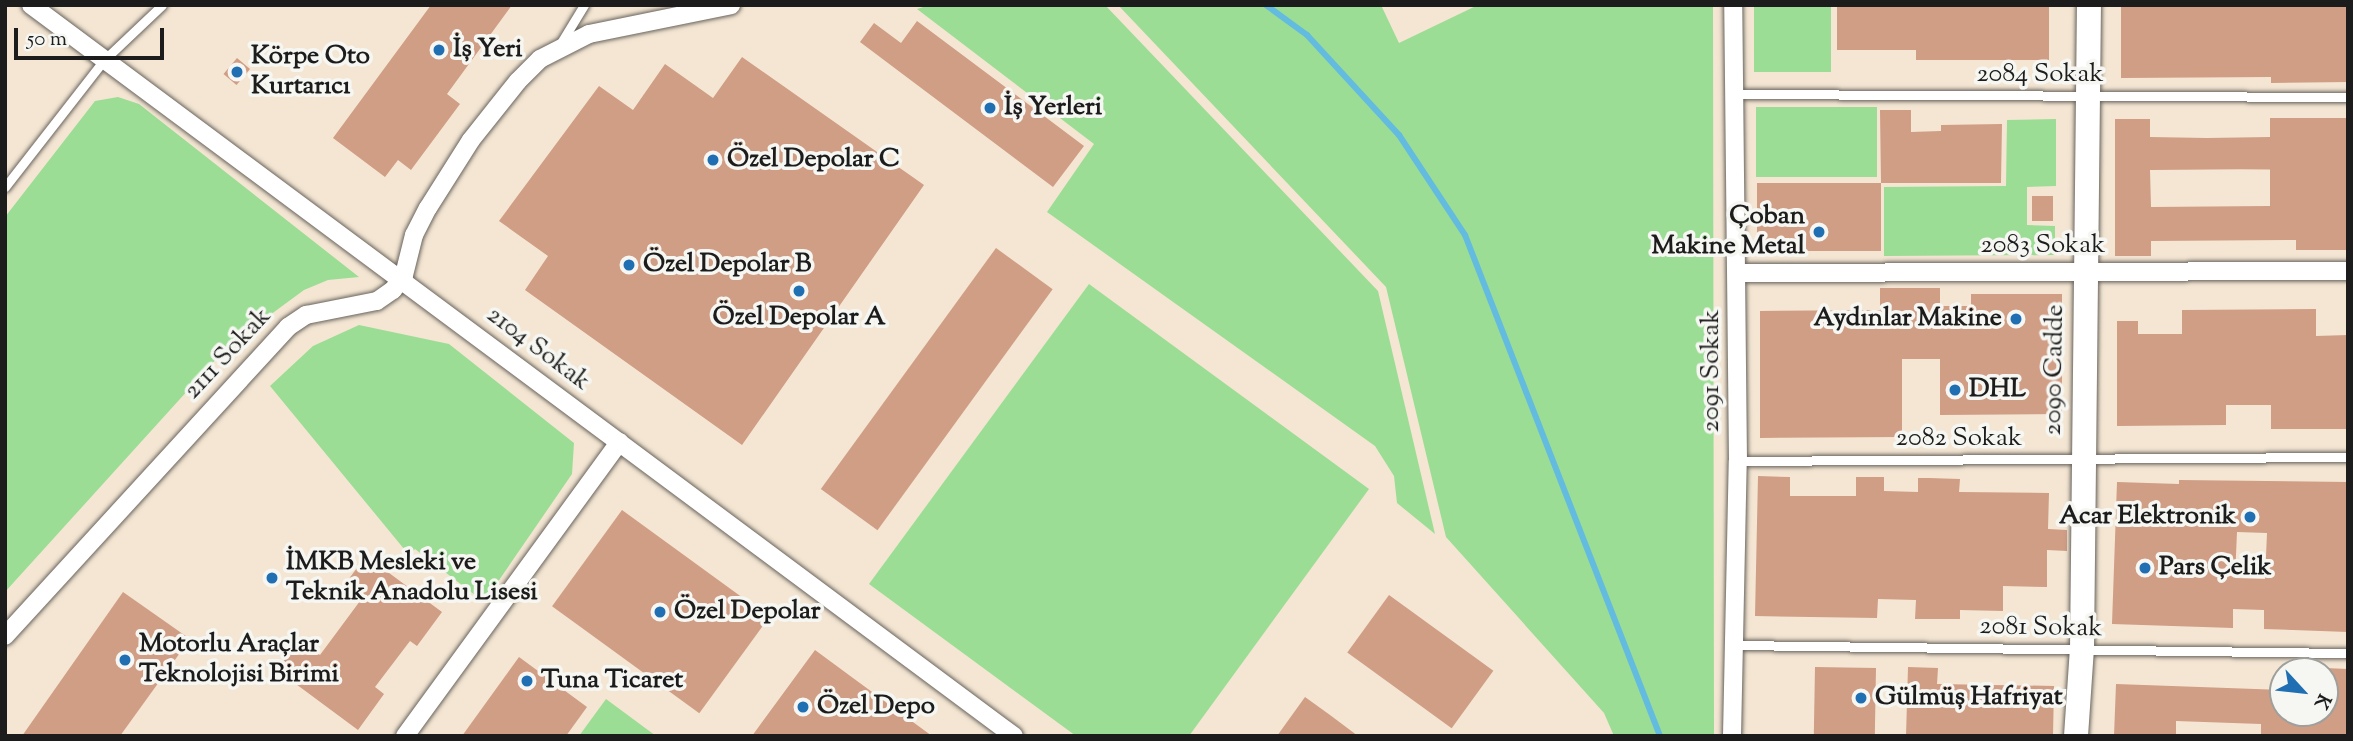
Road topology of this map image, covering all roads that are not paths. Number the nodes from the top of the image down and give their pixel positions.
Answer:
1 (31, 5) edge
2 (162, 5) edge
3 (584, 5) edge
4 (731, 5) edge
5 (1733, 5) edge
6 (2089, 5) edge
7 (559, 48) junction
8 (104, 60) junction
9 (1732, 94) junction
10 (2088, 96) junction
11 (2348, 97) edge
12 (5, 187) edge
13 (2348, 271) edge
14 (2086, 272) junction
15 (1738, 273) junction
16 (401, 280) junction
17 (619, 442) junction
18 (2348, 457) edge
19 (2083, 459) junction
20 (1738, 461) junction
21 (5, 636) edge
22 (1735, 645) junction
23 (2081, 649) junction
24 (2348, 653) edge
25 (405, 736) edge
26 (1014, 736) edge
27 (1732, 736) edge
28 (2077, 736) edge

1 - 8 street, 2104 Sokak
2 - 8 lane
3 - 7 lane
4 - 7 street
5 - 9 street, 2091 Sokak
6 - 10 street, 2090 Cadde
7 - 16 street
8 - 12 lane
8 - 16 street, 2104 Sokak
9 - 10 lane, 2084 Sokak
9 - 15 street, 2091 Sokak
10 - 11 lane, 2084 Sokak
10 - 14 street, 2090 Cadde
13 - 14 street, 2083 Sokak
14 - 15 street, 2083 Sokak
14 - 19 street, 2090 Cadde
15 - 20 street, 2091 Sokak
16 - 17 street, 2104 Sokak
16 - 21 street, 2111 Sokak
17 - 25 street
17 - 26 street, 2104 Sokak
18 - 19 lane, 2082 Sokak
19 - 20 lane, 2082 Sokak
19 - 23 street, 2090 Cadde
20 - 22 street, 2091 Sokak
22 - 23 lane, 2081 Sokak
22 - 27 street, 2091 Sokak
23 - 24 lane, 2081 Sokak
23 - 28 street, 2090 Cadde

